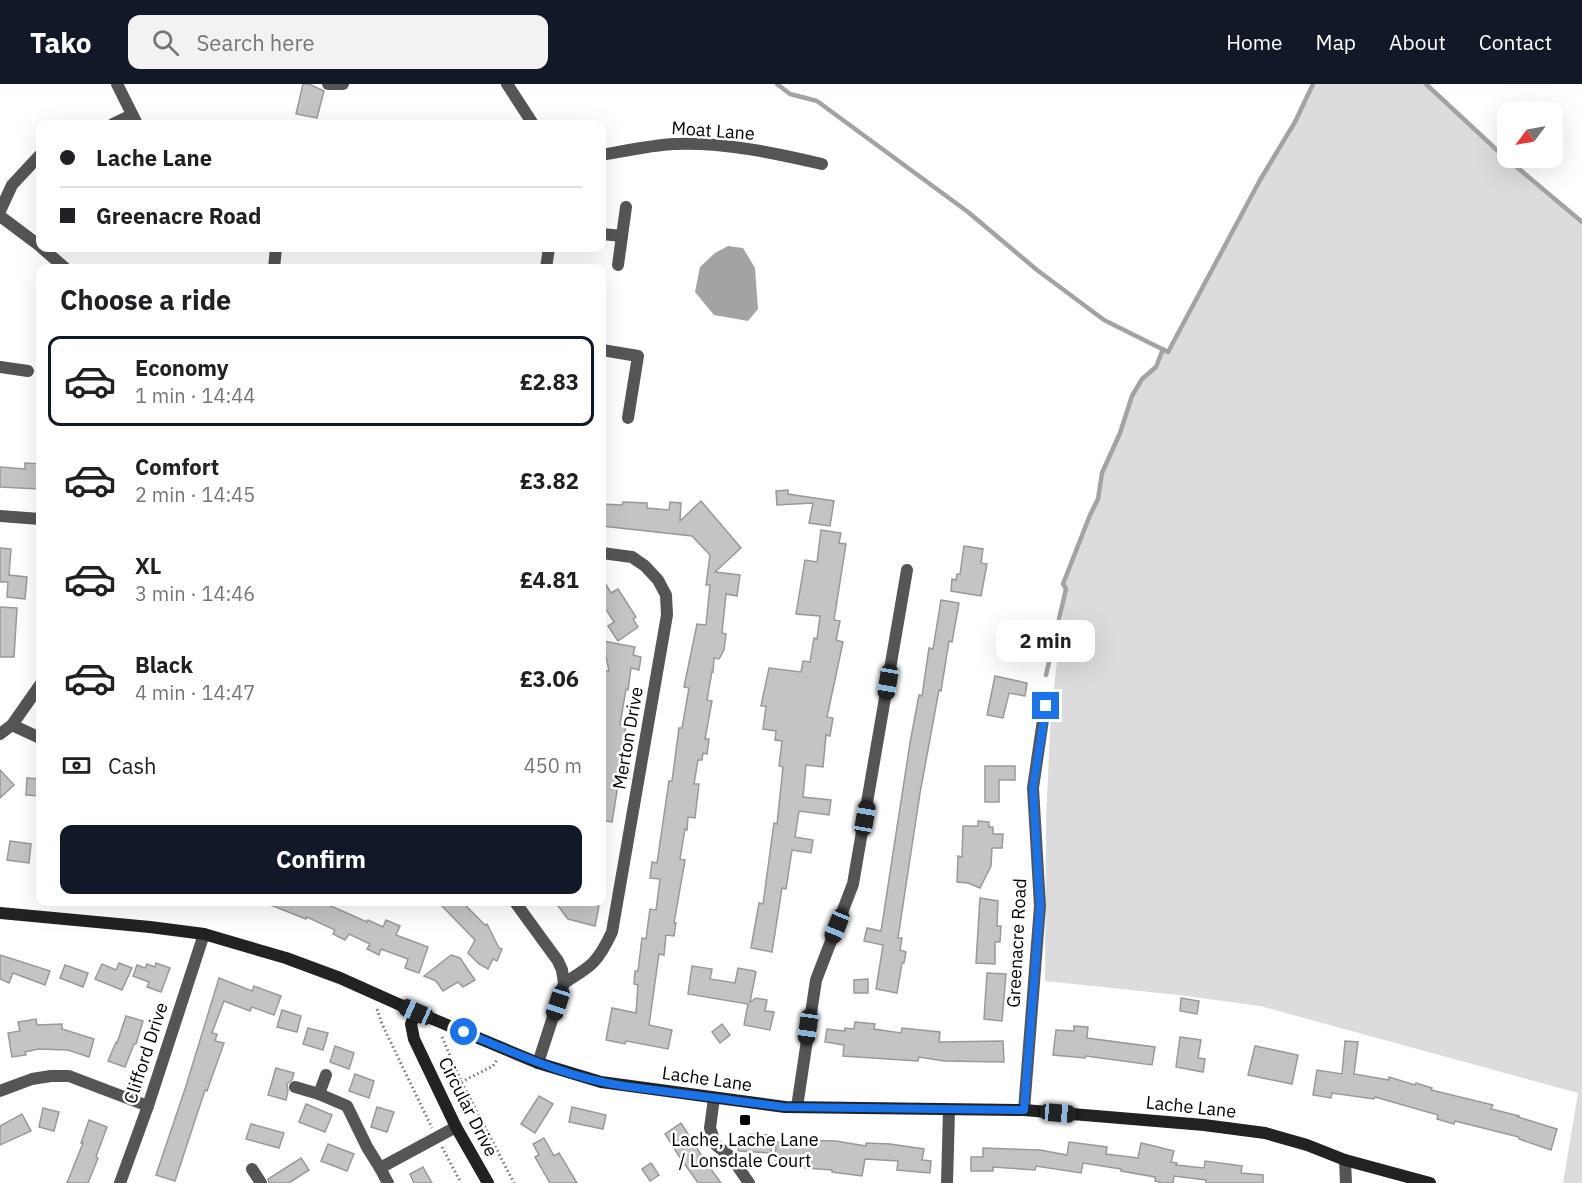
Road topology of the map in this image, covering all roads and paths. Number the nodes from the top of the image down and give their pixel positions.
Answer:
1 (117, 84) edge
2 (328, 84) edge
3 (343, 84) edge
4 (507, 84) edge
5 (134, 120) edge
6 (530, 120) edge
7 (606, 154) edge
8 (36, 159) edge
9 (822, 164) dead end
10 (626, 207) dead end
11 (0, 214) edge
12 (606, 234) edge
13 (622, 236) junction
14 (36, 243) edge
15 (47, 252) edge
16 (60, 264) edge
17 (618, 265) dead end
18 (606, 351) edge
19 (0, 368) edge
20 (28, 371) dead end
21 (628, 418) dead end
22 (0, 516) edge
23 (36, 519) edge
24 (606, 554) edge
25 (906, 570) dead end
26 (36, 691) edge
27 (1046, 706) dead end
28 (12, 724) junction
29 (0, 734) edge
30 (36, 736) edge
31 (518, 906) edge
32 (0, 913) edge
33 (204, 934) junction
34 (564, 983) junction
35 (371, 993) junction
36 (416, 1012) junction
37 (444, 1024) junction
38 (503, 1048) junction
39 (538, 1063) junction
40 (326, 1075) dead end
41 (461, 1081) junction
42 (294, 1087) dead end
43 (0, 1091) edge
44 (440, 1093) junction
45 (320, 1094) junction
46 (714, 1098) junction
47 (148, 1106) junction
48 (797, 1107) junction
49 (949, 1110) junction
50 (1024, 1110) junction
51 (456, 1127) junction
52 (437, 1138) junction
53 (1345, 1160) junction
54 (380, 1168) junction
55 (252, 1169) dead end
56 (120, 1183) edge
57 (261, 1183) edge
58 (388, 1183) edge
59 (461, 1183) edge
60 (488, 1183) edge
61 (514, 1183) edge
62 (749, 1183) edge
63 (947, 1183) edge
64 (1346, 1183) edge
65 (1430, 1183) edge

1 - 5 street
2 - 3 street
4 - 6 street
7 - 9 street, Moat Lane
8 - 11 street
10 - 13 street
11 - 14 street
12 - 13 street
13 - 17 street
15 - 16 street
18 - 21 street
19 - 20 street
22 - 23 street
24 - 34 street, Merton Drive
25 - 48 street
26 - 28 street
27 - 50 street, Greenacre Road
28 - 29 street
28 - 30 street
31 - 34 street
32 - 33 street, Lache Lane
33 - 35 street, Lache Lane
33 - 47 street, Clifford Drive
34 - 39 street
35 - 36 street, Lache Lane
35 - 52 path
36 - 37 street, Lache Lane
36 - 44 street, Circular Drive
37 - 38 street, Lache Lane
37 - 41 path
38 - 39 street, Lache Lane
38 - 41 path
39 - 46 street, Lache Lane
40 - 45 street
41 - 44 path
41 - 61 path
42 - 45 street
43 - 47 street
44 - 51 street, Circular Drive
45 - 54 street
46 - 48 street, Lache Lane
46 - 62 street
47 - 56 street, Clifford Drive
48 - 49 street, Lache Lane
49 - 50 street, Lache Lane
49 - 63 street
50 - 53 street, Lache Lane
51 - 52 street
51 - 60 street, Circular Drive
52 - 54 street
52 - 59 path
53 - 64 street
53 - 65 street, Lache Lane
54 - 58 street
55 - 57 street

